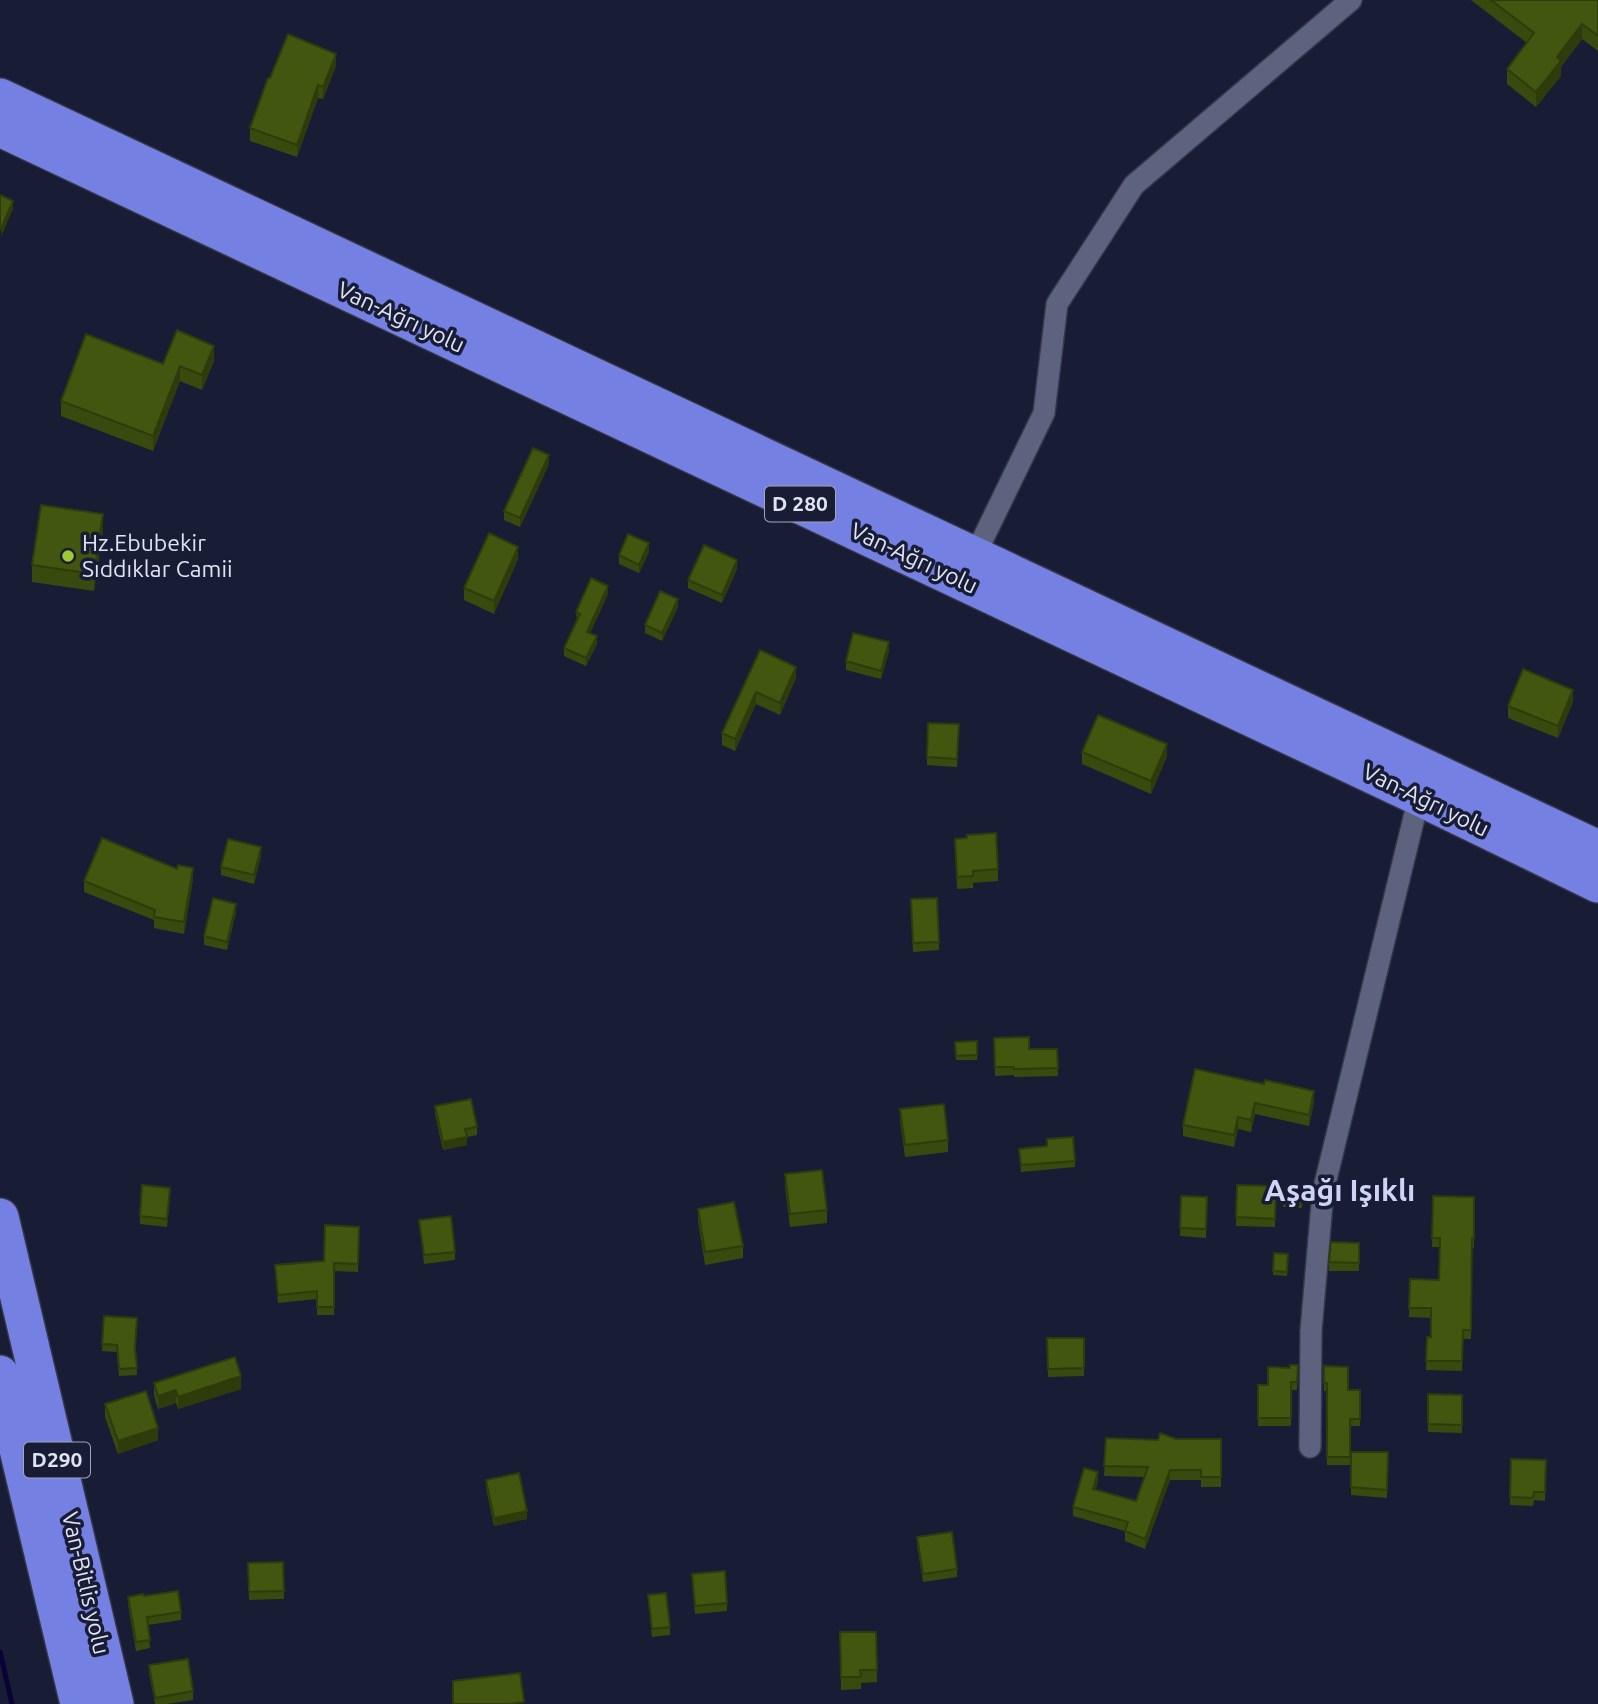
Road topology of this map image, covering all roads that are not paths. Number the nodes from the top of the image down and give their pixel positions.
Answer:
1 (1351, 0) edge
2 (0, 97) edge
3 (0, 128) edge
4 (975, 555) junction
5 (1419, 797) junction
6 (1598, 849) edge
7 (1598, 884) edge
8 (0, 1217) edge
9 (0, 1374) edge
10 (1310, 1447) dead end
11 (79, 1704) edge
12 (115, 1704) edge

1 - 4 street
2 - 4 highway, Van-Ağrı yolu / D 280
3 - 5 highway, Van-Ağrı yolu / D 280
4 - 6 highway, Van-Ağrı yolu / D 280
5 - 7 highway, Van-Ağrı yolu / D 280
5 - 10 street
8 - 12 highway, Van-Bitlis yolu / D290
9 - 11 highway, Van-Bitlis yolu / D290

